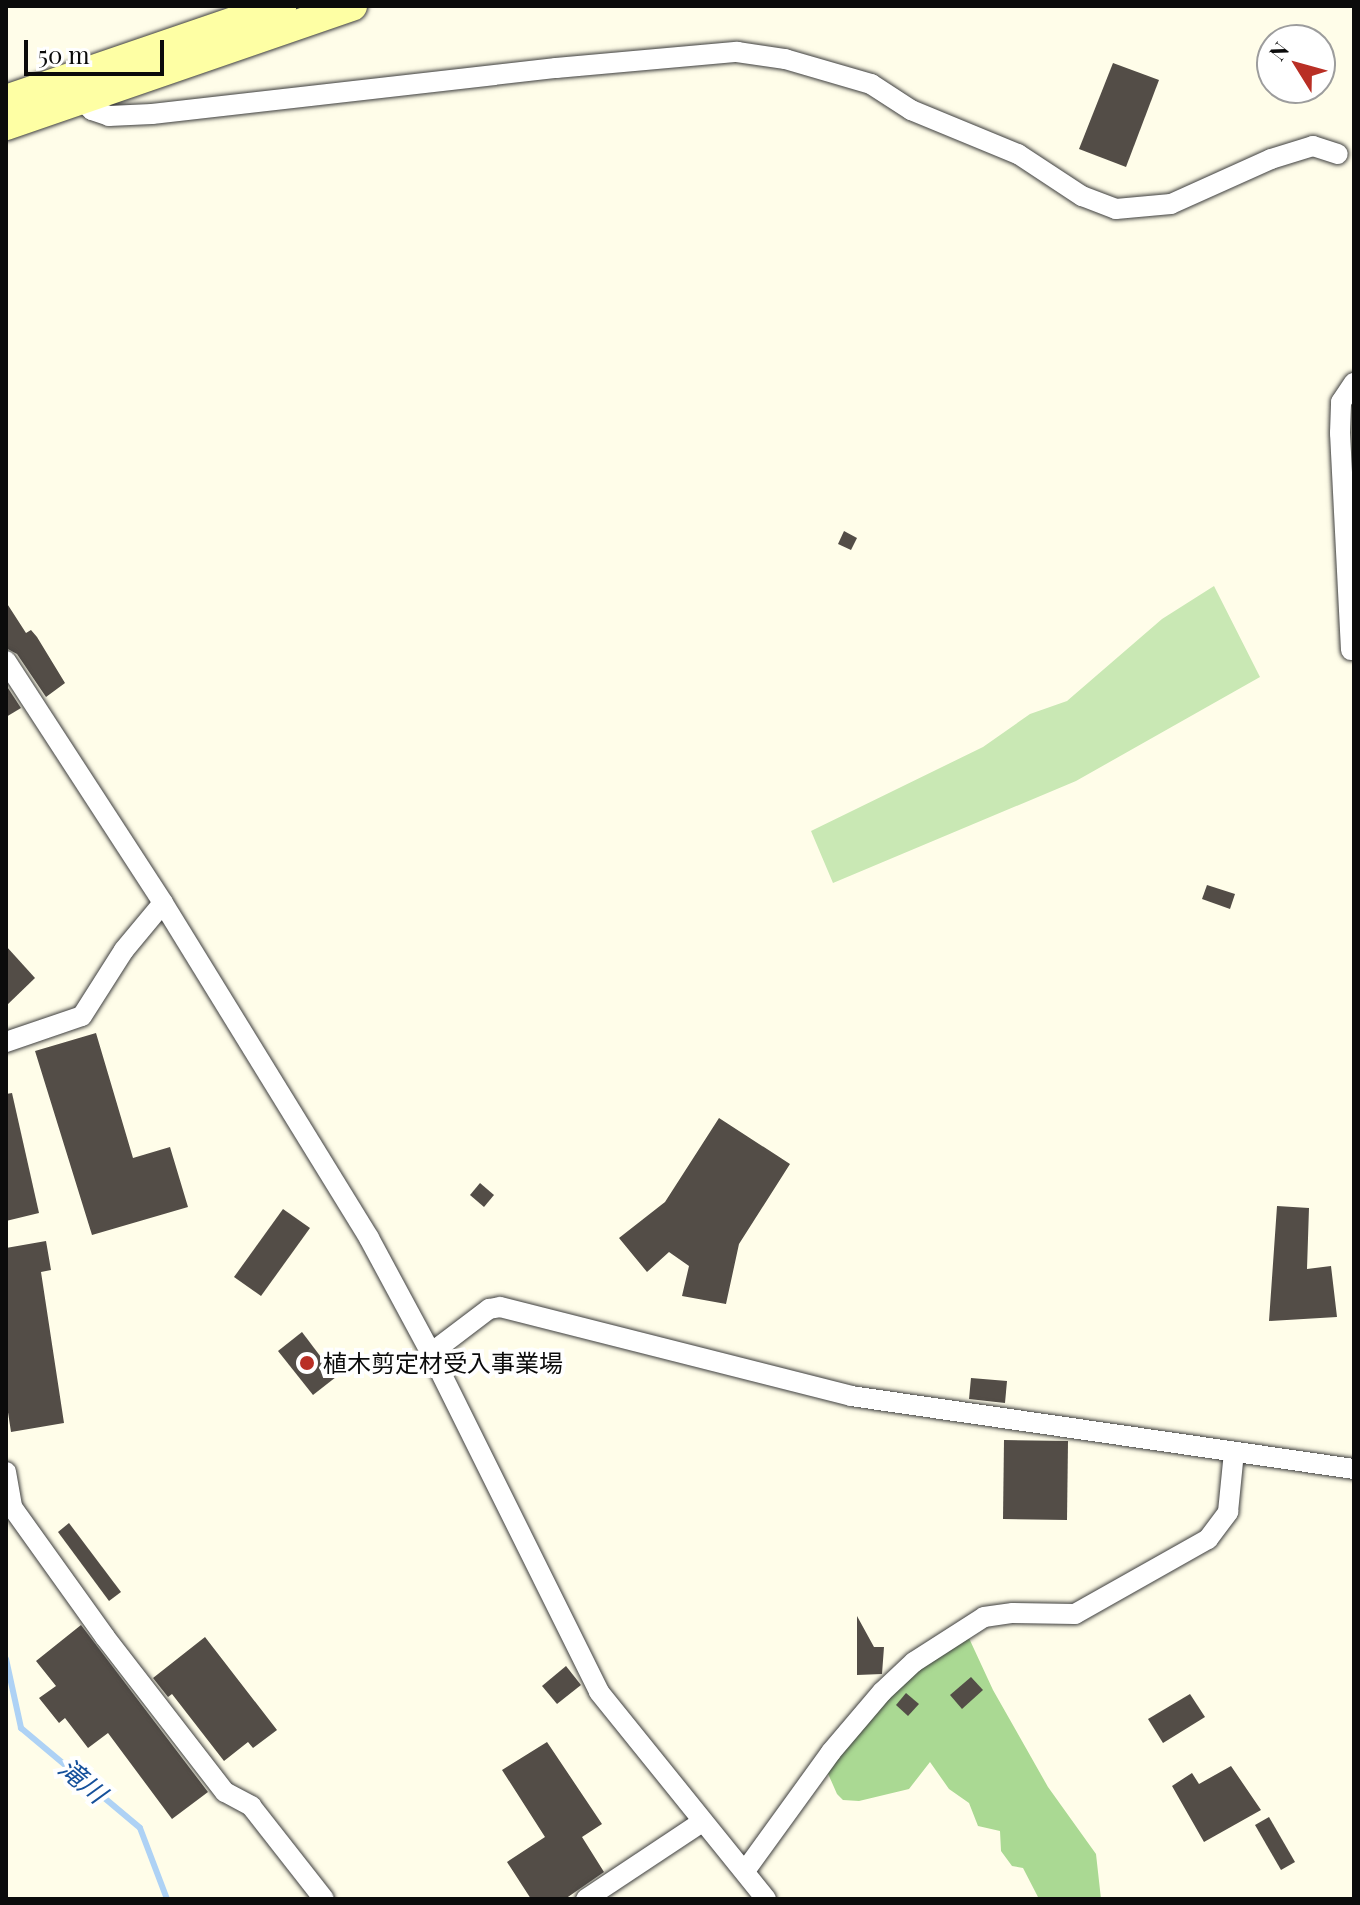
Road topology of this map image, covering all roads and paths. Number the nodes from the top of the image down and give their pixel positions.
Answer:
1 (281, 6) edge
2 (352, 6) edge
3 (6, 100) edge
4 (81, 100) junction
5 (6, 125) edge
6 (1338, 154) dead end
7 (1354, 383) edge
8 (1351, 650) dead end
9 (6, 661) edge
10 (163, 903) junction
11 (6, 1042) edge
12 (431, 1353) junction
13 (1234, 1452) junction
14 (1354, 1469) edge
15 (6, 1472) edge
16 (702, 1822) junction
17 (745, 1871) junction
18 (324, 1899) edge
19 (586, 1899) edge
20 (766, 1899) edge

1 - 3 main road
2 - 4 main road
4 - 5 main road
4 - 6 street
7 - 8 street
9 - 10 street
10 - 11 street
10 - 12 street
12 - 13 street
12 - 16 street
13 - 14 street
13 - 17 street
15 - 18 street
16 - 17 street
16 - 19 street
17 - 20 street

